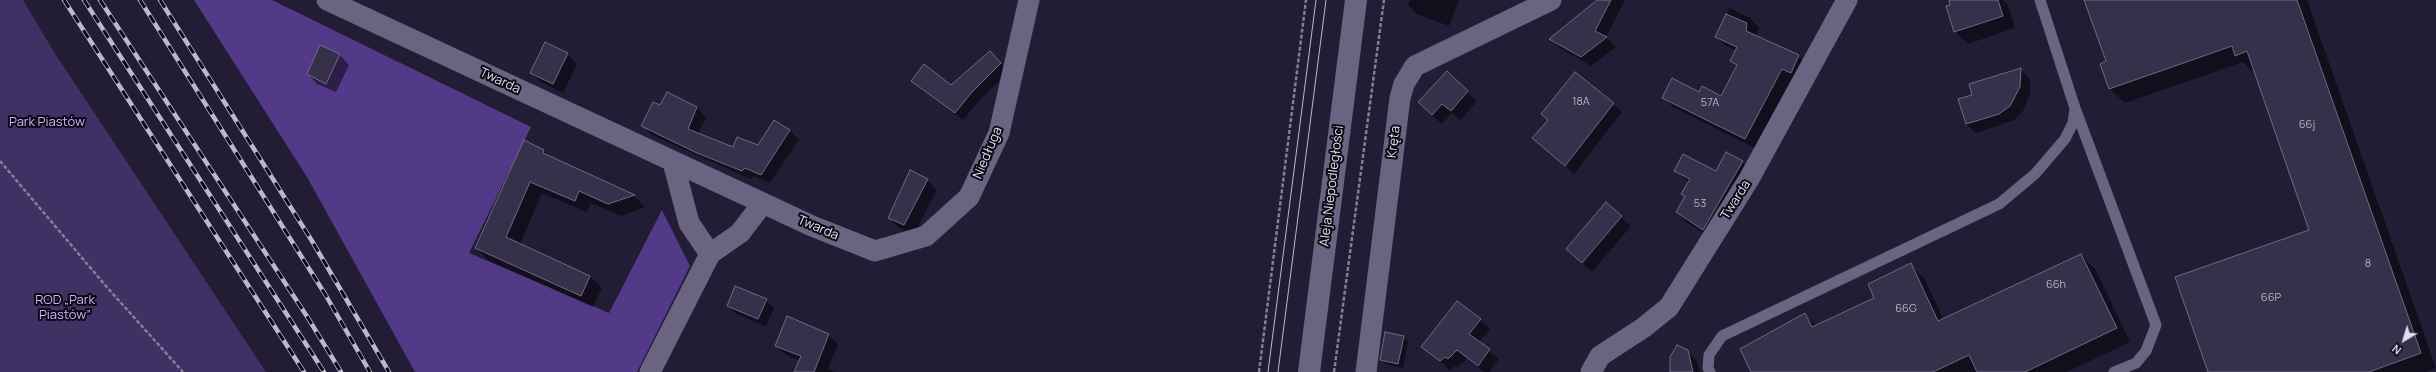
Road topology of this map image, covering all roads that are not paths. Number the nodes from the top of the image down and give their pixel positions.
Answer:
1 (327, 0) edge
2 (1029, 0) edge
3 (1356, 0) edge
4 (1551, 0) edge
5 (1847, 0) edge
6 (2040, 0) edge
7 (2075, 108) junction
8 (673, 162) junction
9 (763, 203) junction
10 (875, 251) joint
11 (710, 254) junction
12 (650, 372) edge
13 (1309, 372) edge
14 (1366, 372) edge
15 (1591, 372) edge
16 (1710, 372) edge
17 (2114, 372) edge

1 - 8 street, Twarda
2 - 10 street, Niedługa
3 - 13 street, Aleja Niepodległości
4 - 14 street, Kręta
5 - 15 street, Twarda
6 - 7 lane
7 - 16 lane
7 - 17 lane
8 - 9 street, Twarda
8 - 11 street
9 - 10 street, Twarda
9 - 11 street
11 - 12 street

